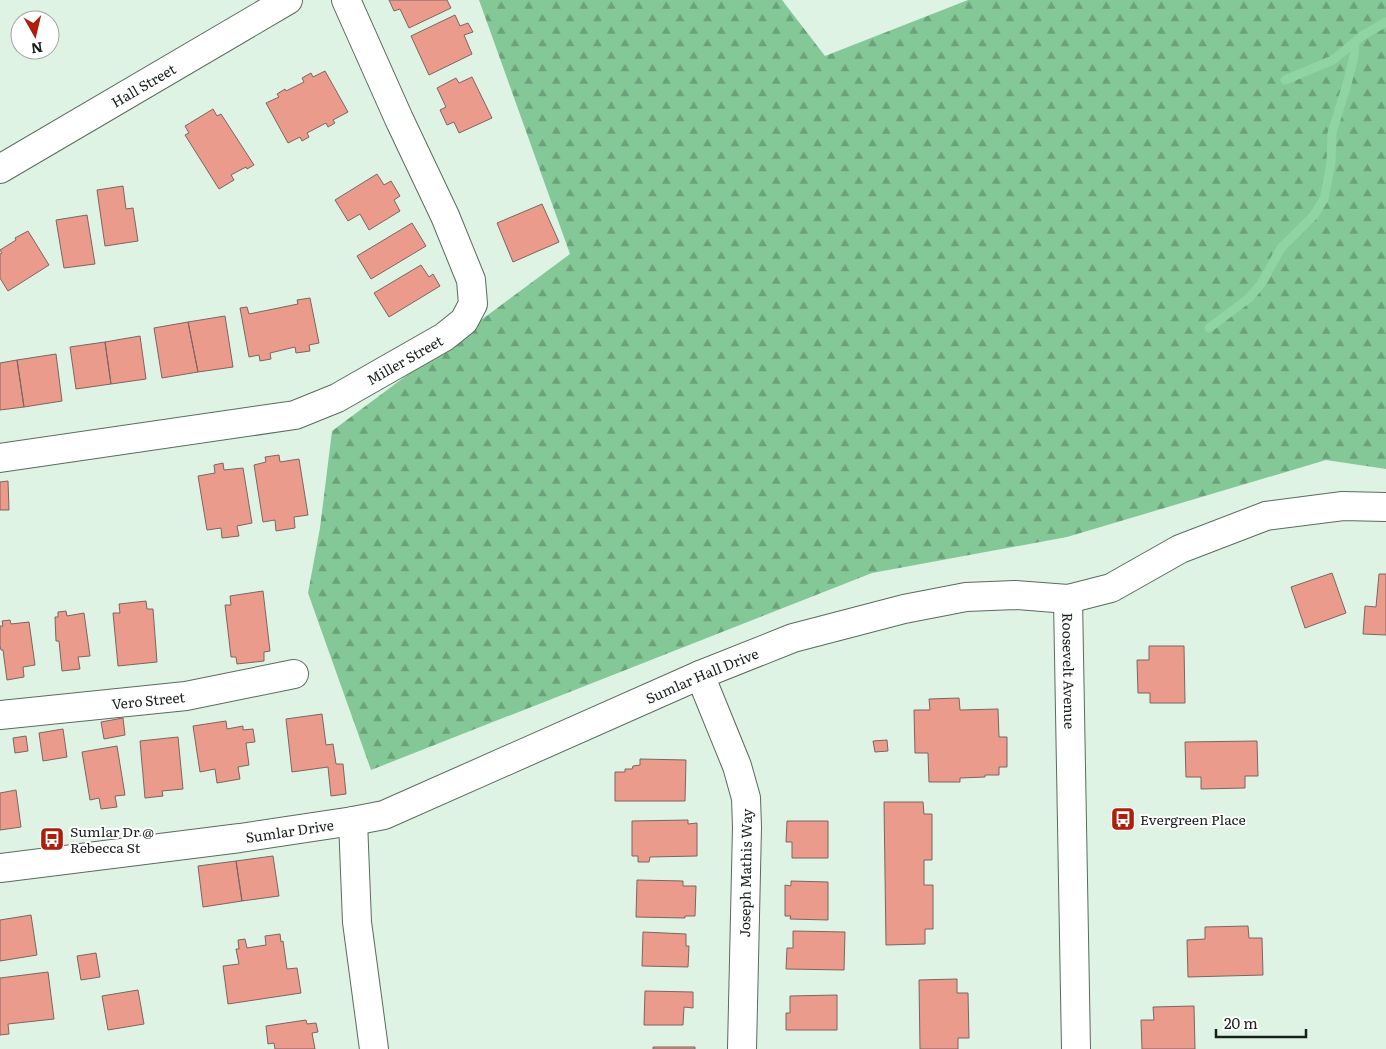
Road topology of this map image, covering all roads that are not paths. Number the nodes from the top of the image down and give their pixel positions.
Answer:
1 (346, 0) edge
2 (272, 3) edge
3 (0, 170) edge
4 (0, 458) edge
5 (1386, 507) edge
6 (1068, 599) junction
7 (294, 674) dead end
8 (700, 676) junction
9 (0, 715) edge
10 (353, 822) junction
11 (0, 868) edge
12 (374, 1049) edge
13 (742, 1049) edge
14 (1076, 1049) edge

1 - 4 street, Miller Street
2 - 3 street, Hall Street
5 - 6 street, Roosevelt Avenue
6 - 8 street, Sumlar Hall Drive
6 - 14 street, Roosevelt Avenue
7 - 9 street, Vero Street
8 - 10 street, Sumlar Hall Drive
8 - 13 street, Joseph Mathis Way
10 - 11 street, Sumlar Drive
10 - 12 street, Sumlar Drive

